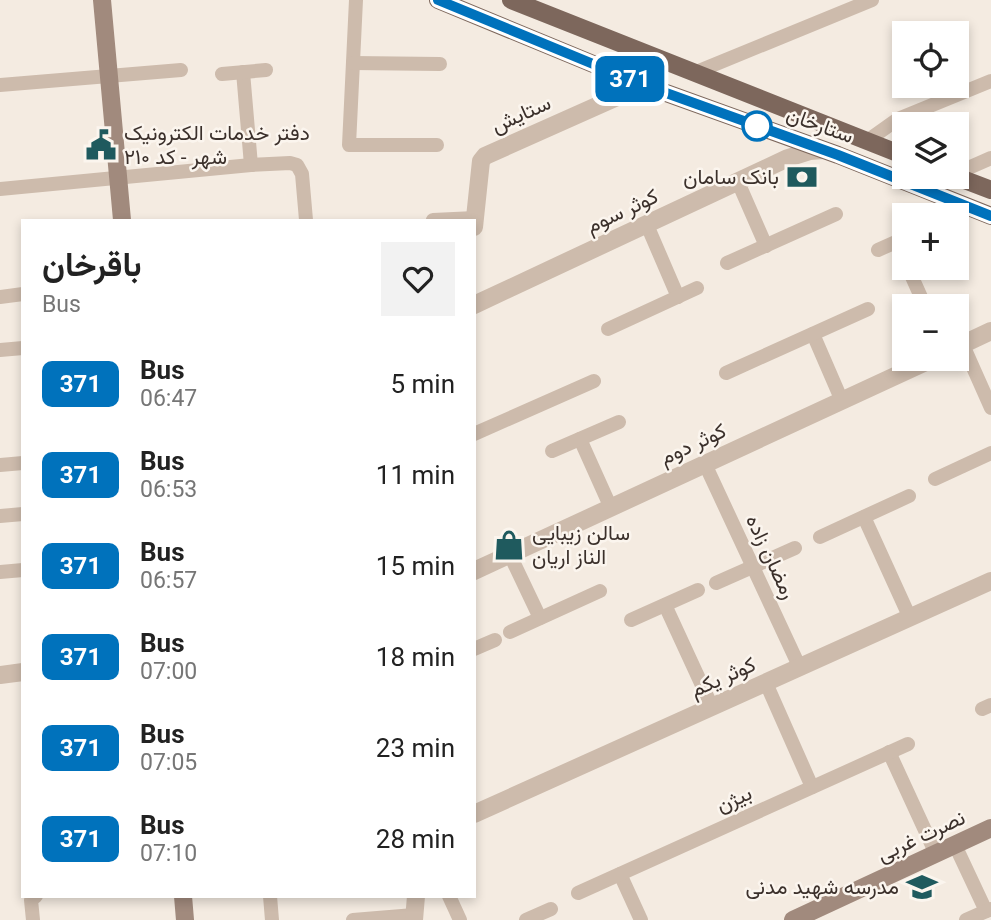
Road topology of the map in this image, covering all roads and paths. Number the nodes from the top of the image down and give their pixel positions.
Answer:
1 (103, 0) edge
2 (356, 0) edge
3 (438, 0) edge
4 (872, 0) edge
5 (519, 1) edge
6 (353, 63) junction
7 (440, 64) dead end
8 (181, 70) dead end
9 (266, 70) dead end
10 (243, 72) junction
11 (694, 73) junction
12 (222, 74) dead end
13 (109, 77) junction
14 (991, 81) edge
15 (0, 85) edge
16 (644, 85) junction
17 (799, 114) junction
18 (844, 132) junction
19 (788, 138) junction
20 (867, 141) junction
21 (437, 145) dead end
22 (892, 151) edge
23 (830, 153) junction
24 (788, 158) junction
25 (991, 158) edge
26 (251, 165) junction
27 (969, 169) edge
28 (118, 178) junction
29 (969, 180) edge
30 (738, 182) junction
31 (0, 189) edge
32 (991, 190) edge
33 (836, 214) dead end
34 (991, 216) edge
35 (122, 219) edge
36 (306, 219) edge
37 (475, 219) edge
38 (647, 225) junction
39 (892, 244) edge
40 (766, 246) junction
41 (878, 250) dead end
42 (727, 263) dead end
43 (697, 288) dead end
44 (21, 294) edge
45 (0, 297) edge
46 (678, 297) junction
47 (476, 304) edge
48 (867, 309) dead end
49 (608, 329) dead end
50 (991, 331) edge
51 (813, 334) junction
52 (969, 342) edge
53 (21, 348) edge
54 (0, 350) edge
55 (969, 364) edge
56 (906, 371) edge
57 (726, 373) dead end
58 (594, 381) dead end
59 (842, 401) junction
60 (991, 408) edge
61 (619, 422) dead end
62 (476, 433) edge
63 (580, 439) junction
64 (552, 451) dead end
65 (991, 453) edge
66 (21, 463) edge
67 (705, 464) junction
68 (0, 465) edge
69 (935, 479) dead end
70 (909, 496) dead end
71 (611, 508) junction
72 (21, 514) edge
73 (0, 516) edge
74 (864, 517) junction
75 (820, 537) dead end
76 (795, 548) dead end
77 (510, 555) junction
78 (753, 567) junction
79 (21, 570) edge
80 (476, 570) edge
81 (0, 572) edge
82 (991, 582) edge
83 (716, 583) dead end
84 (698, 590) dead end
85 (600, 591) dead end
86 (665, 605) junction
87 (540, 618) junction
88 (910, 618) junction
89 (631, 620) dead end
90 (510, 632) dead end
91 (495, 640) dead end
92 (476, 648) edge
93 (800, 667) junction
94 (21, 672) edge
95 (0, 675) edge
96 (766, 683) junction
97 (712, 707) junction
98 (908, 744) dead end
99 (890, 752) junction
100 (812, 787) junction
101 (476, 813) edge
102 (991, 828) edge
103 (955, 845) junction
104 (936, 854) junction
105 (620, 874) junction
106 (578, 893) dead end
107 (33, 898) edge
108 (183, 898) edge
109 (270, 898) edge
110 (416, 898) edge
111 (450, 898) edge
112 (551, 909) dead end
113 (988, 910) edge
114 (414, 917) edge
115 (33, 920) edge
116 (185, 920) edge
117 (272, 920) edge
118 (353, 920) edge
119 (460, 920) edge
120 (526, 920) edge
121 (641, 920) edge
122 (793, 920) edge
123 (966, 920) edge

1 - 13 main road
2 - 6 street
3 - 16 main road, ستارخان
4 - 11 street
5 - 11 main road, ستارخان
6 - 7 street
6 - 21 street
8 - 13 street
9 - 10 street
10 - 12 street
10 - 26 street
11 - 17 main road, ستارخان
13 - 15 street
13 - 28 main road
14 - 20 street
16 - 19 main road, ستارخان
16 - 37 street, ستایش
17 - 18 main road, ستارخان
17 - 19 main road
18 - 20 main road, ستارخان
18 - 23 main road
19 - 23 main road, ستارخان
19 - 24 street
20 - 22 main road, ستارخان
23 - 24 street, کوثر سوم
23 - 34 main road, ستارخان
24 - 30 street, کوثر سوم
25 - 27 street
26 - 28 street
26 - 36 street
28 - 31 street
28 - 35 main road
29 - 32 main road
30 - 38 street, کوثر سوم
30 - 40 street
33 - 40 street
38 - 46 street
38 - 47 street, کوثر سوم
39 - 41 street
40 - 42 street
43 - 46 street
44 - 45 street
46 - 49 street
48 - 51 street
50 - 52 street
51 - 57 street
51 - 59 street
53 - 54 street
55 - 60 street
56 - 59 street, کوثر دوم
58 - 62 street
59 - 67 street, کوثر دوم
61 - 63 street
63 - 64 street
63 - 71 street
65 - 69 street
66 - 68 street
67 - 71 street, کوثر دوم
67 - 78 street, رمضان زاده
70 - 74 street
71 - 77 street, کوثر دوم
72 - 73 street
74 - 75 street
74 - 88 street
76 - 78 street
77 - 80 street, کوثر دوم
77 - 87 street
78 - 83 street
78 - 93 street, رمضان زاده
79 - 81 street
82 - 88 street, کوثر یکم
84 - 86 street
85 - 87 street
86 - 89 street
86 - 97 street
87 - 90 street
88 - 93 street, کوثر یکم
91 - 92 street
93 - 96 street, کوثر یکم
94 - 95 street
96 - 97 street, کوثر یکم
96 - 100 street
97 - 101 street, کوثر یکم
98 - 99 street, بیژن
99 - 100 street, بیژن
99 - 104 street
100 - 105 street, بیژن
102 - 103 main road, نصرت غربی
103 - 104 main road, نصرت غربی
103 - 113 street
104 - 122 main road, نصرت غربی
105 - 106 street, بیژن
105 - 121 street
107 - 115 street
108 - 116 main road
109 - 117 street
110 - 114 street
111 - 119 street
112 - 120 street
113 - 123 street
114 - 118 street

